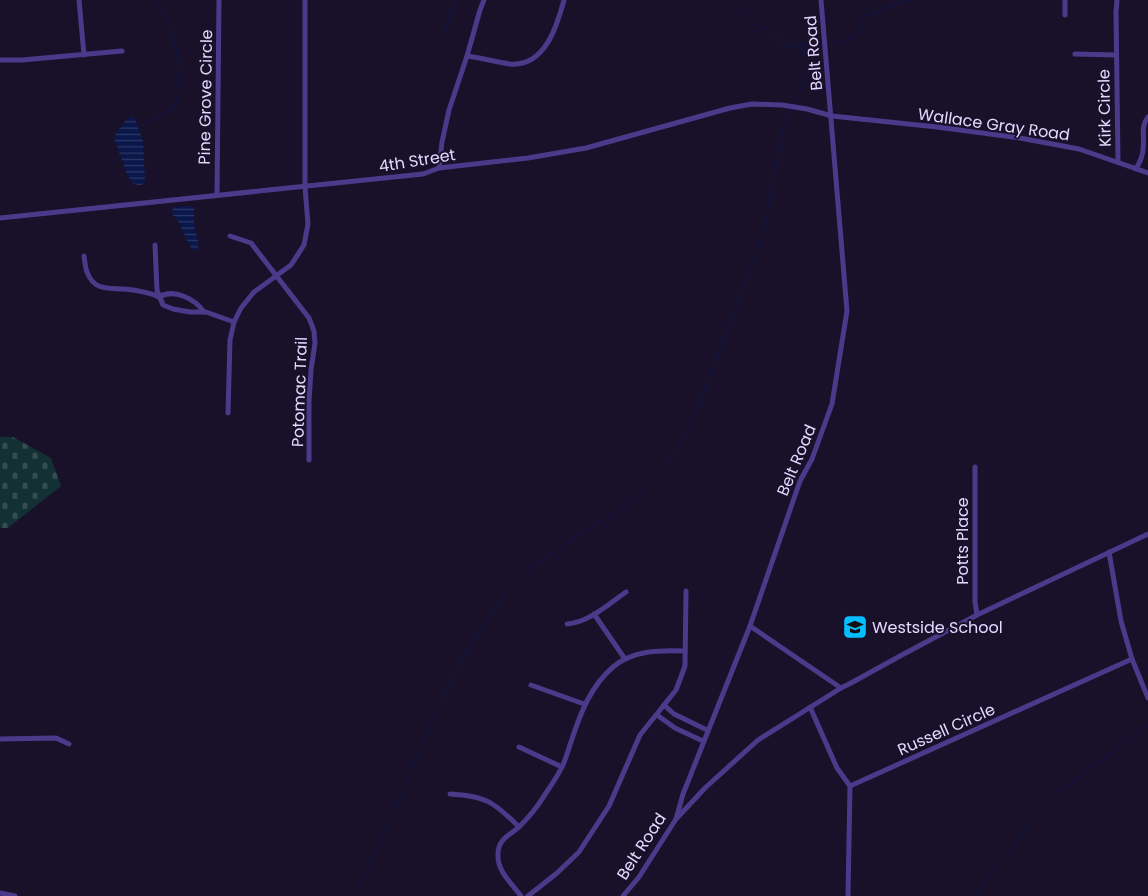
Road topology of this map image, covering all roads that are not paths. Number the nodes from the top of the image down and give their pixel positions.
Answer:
1 (80, 0) edge
2 (219, 0) edge
3 (304, 0) edge
4 (484, 0) edge
5 (564, 0) edge
6 (821, 0) edge
7 (1065, 0) edge
8 (1117, 0) edge
9 (1065, 14) dead end
10 (122, 51) dead end
11 (84, 54) junction
12 (1075, 54) dead end
13 (1116, 55) junction
14 (467, 56) junction
15 (0, 60) edge
16 (832, 116) junction
17 (1148, 117) edge
18 (1118, 162) junction
19 (439, 168) junction
20 (1136, 169) junction
21 (1148, 173) edge
22 (305, 187) junction
23 (217, 195) junction
24 (0, 218) edge
25 (230, 236) dead end
26 (155, 245) dead end
27 (84, 256) dead end
28 (276, 276) junction
29 (158, 297) junction
30 (204, 312) junction
31 (234, 322) junction
32 (228, 413) dead end
33 (309, 460) dead end
34 (974, 467) dead end
35 (1148, 534) edge
36 (1109, 552) junction
37 (686, 590) dead end
38 (626, 592) dead end
39 (594, 614) junction
40 (977, 615) junction
41 (567, 624) dead end
42 (750, 626) junction
43 (685, 651) junction
44 (625, 659) junction
45 (1132, 659) junction
46 (531, 685) dead end
47 (841, 688) junction
48 (1148, 698) edge
49 (584, 704) junction
50 (664, 705) junction
51 (810, 707) junction
52 (657, 715) junction
53 (707, 730) junction
54 (0, 739) edge
55 (703, 740) junction
56 (69, 744) dead end
57 (519, 747) dead end
58 (562, 767) junction
59 (850, 786) junction
60 (450, 794) dead end
61 (676, 820) junction
62 (519, 827) junction
63 (0, 893) edge
64 (15, 896) edge
65 (521, 896) edge
66 (528, 896) edge
67 (623, 896) edge
68 (848, 896) edge

1 - 11 street
2 - 23 street, Pine Grove Circle
3 - 22 street
4 - 14 street
5 - 14 street
6 - 16 street, Belt Road
7 - 9 street
8 - 13 street, Kirk Circle
10 - 11 street
11 - 15 street
12 - 13 street, Kirk Circle
13 - 18 street, Kirk Circle
14 - 19 street
16 - 18 street, Wallace Gray Road
16 - 19 street, 4th Street
16 - 42 street, Belt Road
17 - 20 street
18 - 20 street, Wallace Gray Road
19 - 22 street, 4th Street
20 - 21 street, Wallace Gray Road
22 - 23 street, 4th Street
22 - 28 street
23 - 24 street, 4th Street
25 - 28 street, Potomac Trail
26 - 29 street
27 - 29 street
28 - 31 street
28 - 33 street, Potomac Trail
29 - 30 street
29 - 30 street
30 - 31 street
31 - 32 street
34 - 40 street, Potts Place
35 - 36 street
36 - 40 street
36 - 45 street
37 - 43 street
38 - 39 street
39 - 41 street
39 - 44 street
40 - 47 street
42 - 47 street
42 - 53 street, Belt Road
43 - 44 street
43 - 50 street
44 - 49 street
45 - 48 street
45 - 59 street, Russell Circle
46 - 49 street
47 - 51 street
49 - 58 street
50 - 52 street
50 - 53 street
51 - 59 street
51 - 61 street
52 - 55 street
52 - 66 street
53 - 55 street, Belt Road
54 - 56 street
55 - 61 street, Belt Road
57 - 58 street
58 - 62 street
59 - 68 street
60 - 62 street
61 - 67 street, Belt Road
62 - 65 street
63 - 64 street

